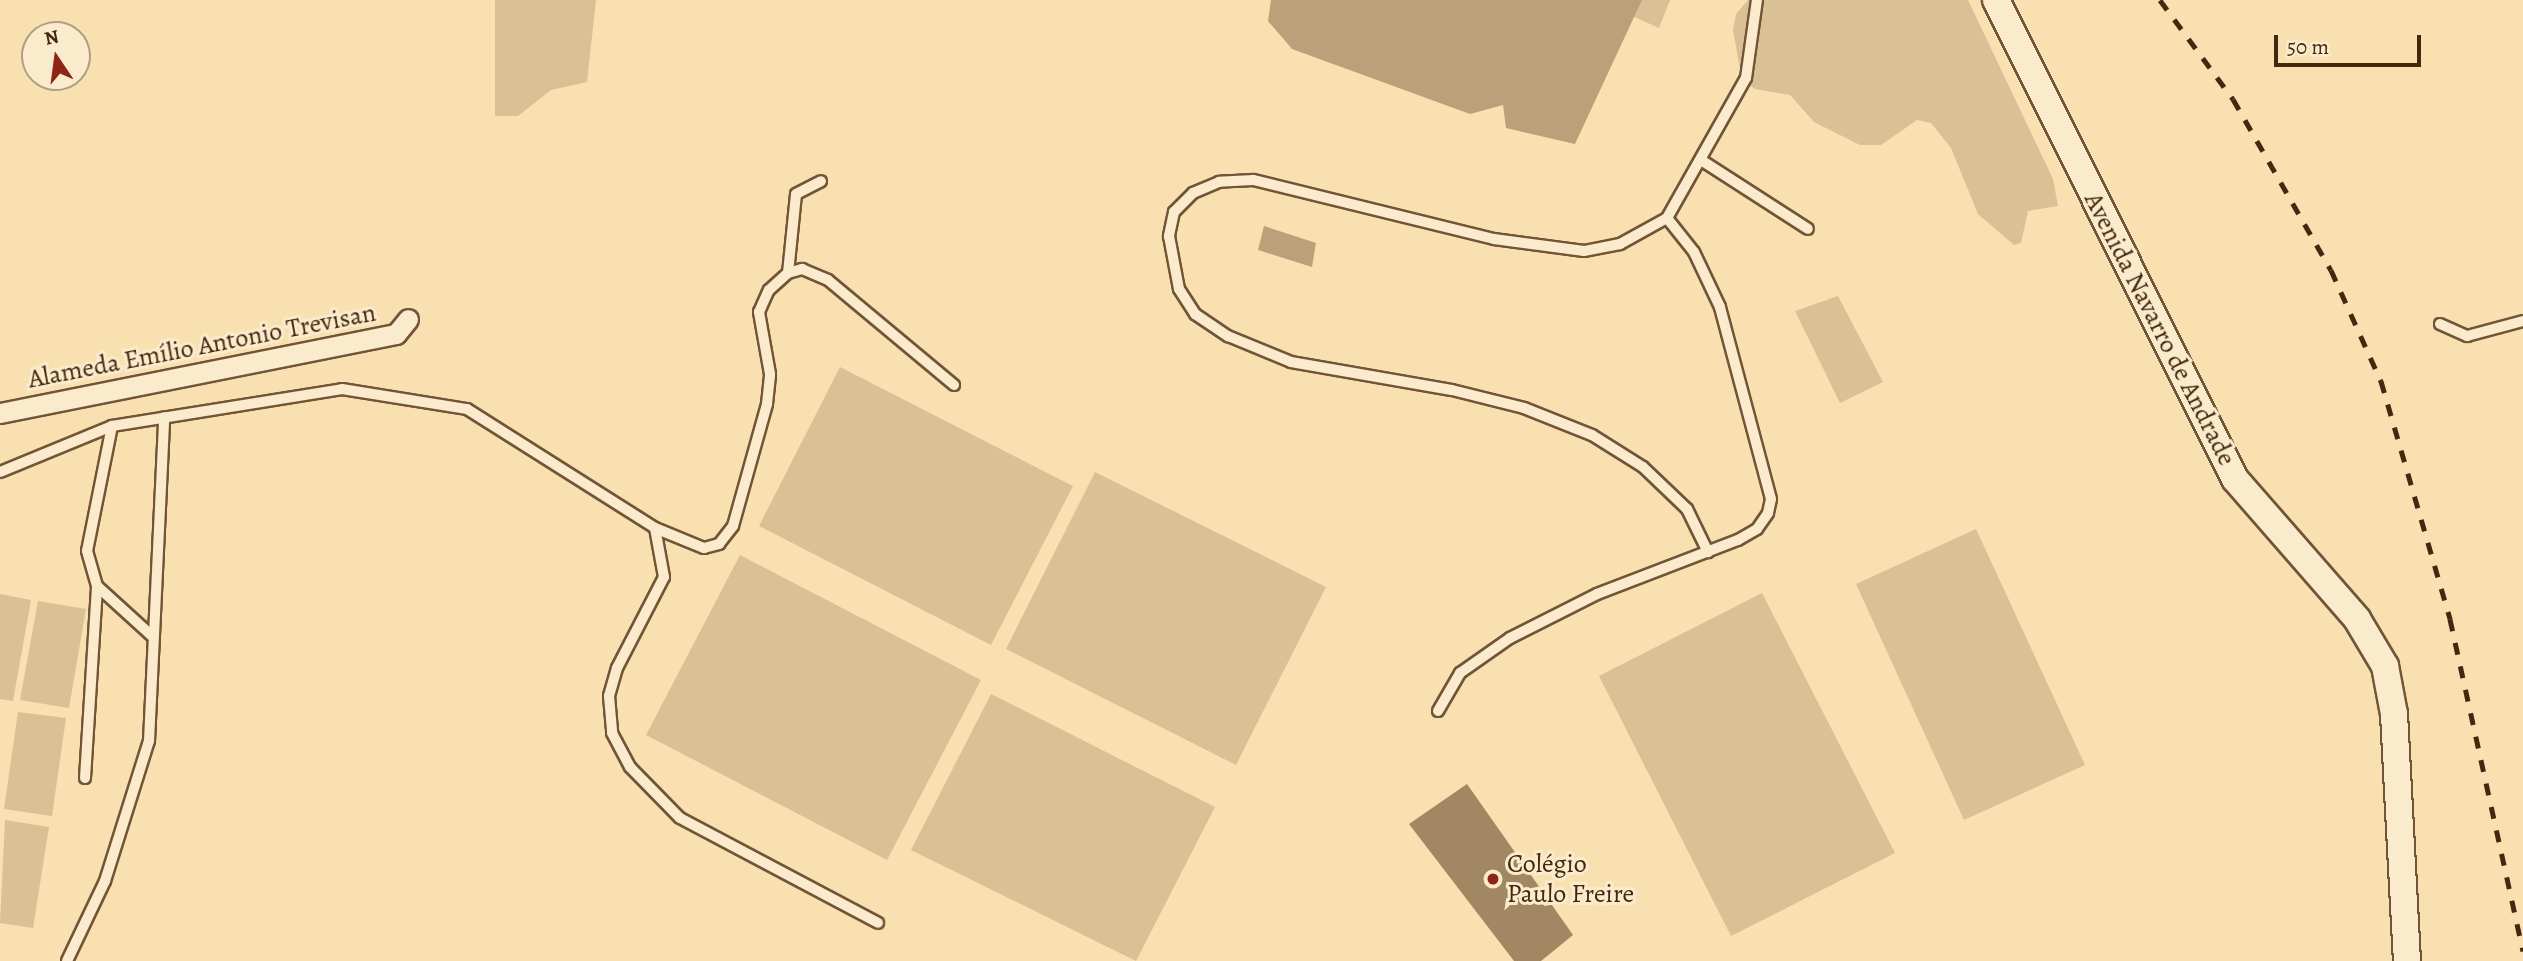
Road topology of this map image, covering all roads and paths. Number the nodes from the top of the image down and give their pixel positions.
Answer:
1 (1758, 0) edge
2 (1996, 0) edge
3 (1701, 160) junction
4 (821, 181) dead end
5 (1667, 218) junction
6 (1808, 229) dead end
7 (788, 273) junction
8 (408, 319) dead end
9 (2523, 321) edge
10 (2440, 324) dead end
11 (954, 385) dead end
12 (0, 413) edge
13 (164, 417) junction
14 (112, 426) junction
15 (0, 472) edge
16 (656, 528) junction
17 (1708, 551) junction
18 (97, 586) junction
19 (152, 636) junction
20 (1438, 711) dead end
21 (85, 778) dead end
22 (878, 923) dead end
23 (67, 961) edge
24 (2407, 961) edge

1 - 3 lane
2 - 24 street, Avenida Navarro de Andrade
3 - 5 lane
3 - 6 lane
4 - 7 lane
5 - 17 lane
5 - 17 lane
7 - 11 lane
7 - 16 lane
8 - 12 street, Alameda Emílio Antonio Trevisan
9 - 10 lane
13 - 14 lane
13 - 16 lane
13 - 19 lane
14 - 15 lane
14 - 18 lane
16 - 22 lane
17 - 20 lane
18 - 19 lane
18 - 21 lane
19 - 23 lane

